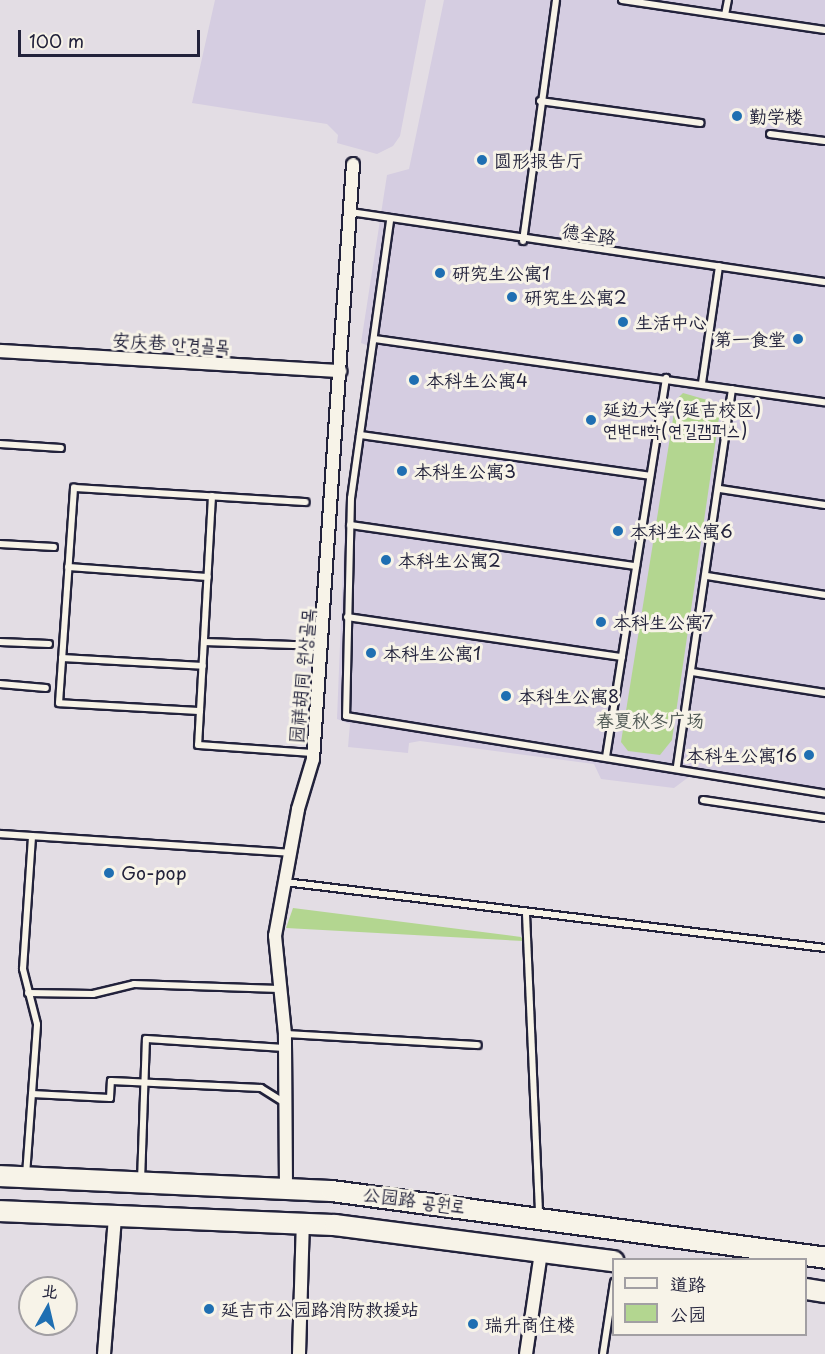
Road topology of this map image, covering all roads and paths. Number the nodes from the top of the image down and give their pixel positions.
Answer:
1 (556, 0) edge
2 (622, 0) edge
3 (728, 0) edge
4 (726, 15) junction
5 (825, 30) edge
6 (540, 101) junction
7 (701, 123) dead end
8 (770, 134) dead end
9 (825, 141) edge
10 (353, 164) dead end
11 (350, 213) junction
12 (390, 221) junction
13 (524, 240) junction
14 (719, 266) junction
15 (825, 282) edge
16 (374, 339) junction
17 (0, 351) edge
18 (340, 371) junction
19 (666, 378) junction
20 (702, 383) junction
21 (732, 389) junction
22 (825, 402) edge
23 (360, 435) junction
24 (0, 444) edge
25 (61, 448) dead end
26 (650, 476) junction
27 (720, 489) junction
28 (212, 496) junction
29 (306, 502) dead end
30 (825, 505) edge
31 (350, 525) junction
32 (0, 544) edge
33 (54, 547) dead end
34 (636, 566) junction
35 (68, 567) junction
36 (707, 576) junction
37 (208, 577) junction
38 (825, 595) edge
39 (347, 617) junction
40 (0, 642) edge
41 (204, 642) junction
42 (49, 644) dead end
43 (323, 646) junction
44 (622, 657) junction
45 (62, 658) junction
46 (203, 666) junction
47 (692, 672) junction
48 (0, 684) edge
49 (46, 688) dead end
50 (825, 693) edge
51 (200, 711) junction
52 (314, 753) junction
53 (606, 757) junction
54 (677, 766) junction
55 (825, 794) edge
56 (703, 800) dead end
57 (825, 818) edge
58 (0, 834) edge
59 (32, 836) junction
60 (290, 853) junction
61 (285, 882) junction
62 (526, 914) junction
63 (825, 948) edge
64 (279, 989) junction
65 (28, 993) junction
66 (285, 1034) junction
67 (478, 1045) dead end
68 (285, 1048) junction
69 (145, 1082) junction
70 (32, 1094) junction
71 (286, 1103) junction
72 (0, 1176) edge
73 (26, 1177) junction
74 (141, 1181) junction
75 (286, 1187) junction
76 (0, 1211) edge
77 (538, 1215) junction
78 (115, 1216) junction
79 (303, 1223) junction
80 (541, 1252) junction
81 (825, 1258) edge
82 (612, 1261) edge
83 (807, 1289) edge
84 (825, 1292) edge
85 (612, 1295) edge
86 (104, 1354) edge
87 (299, 1354) edge
88 (526, 1354) edge
89 (603, 1354) edge

1 - 6 lane
2 - 4 lane
3 - 4 lane
4 - 5 lane
6 - 7 lane
6 - 13 lane
8 - 9 lane
10 - 11 street, 园祥胡同 원상골목
11 - 12 lane, 德全路
11 - 18 street, 园祥胡同 원상골목
12 - 13 lane, 德全路
12 - 16 lane
13 - 14 lane, 德全路
14 - 15 lane, 德全路
14 - 20 lane
16 - 19 lane
16 - 23 lane
17 - 18 street, 安庆巷 안경골목
18 - 43 street, 园祥胡同 원상골목
19 - 20 lane
19 - 26 lane
20 - 21 lane
21 - 22 lane
21 - 27 lane
23 - 26 lane
23 - 31 lane
24 - 25 lane
26 - 34 lane
27 - 30 lane
27 - 36 lane
28 - 29 lane
28 - 35 lane
28 - 37 lane
31 - 34 lane
31 - 39 lane
32 - 33 lane
34 - 44 lane
35 - 37 lane
35 - 45 lane
36 - 38 lane
36 - 47 lane
37 - 41 lane
39 - 44 lane
39 - 53 lane
40 - 42 lane
41 - 43 lane
41 - 46 lane
43 - 52 street, 园祥胡同 원상골목
44 - 53 lane
45 - 46 lane
45 - 51 lane
46 - 51 lane
47 - 50 lane
47 - 54 lane
48 - 49 lane
51 - 52 lane
52 - 60 street, 园祥胡同 원상골목
53 - 54 lane
54 - 55 lane
56 - 57 lane
58 - 59 lane
59 - 60 lane
59 - 65 lane
60 - 61 street, 园祥胡同 원상골목
61 - 62 lane
61 - 64 street, 园祥胡同 원상골목
62 - 63 lane
62 - 77 lane
64 - 65 lane
64 - 66 street, 园祥胡同 원상골목
65 - 70 lane
66 - 67 lane
66 - 68 street, 园祥胡同 원상골목
68 - 69 lane
68 - 71 street, 园祥胡同 원상골목
69 - 70 lane
69 - 71 lane
69 - 74 lane
70 - 73 lane
71 - 75 street, 园祥胡同 원상골목
72 - 73 main road, 公园路 공원로
73 - 74 main road, 公园路 공원로
74 - 75 main road, 公园路 공원로
75 - 77 main road, 公园路 공원로
76 - 78 main road, 公园路 공원로
77 - 81 main road, 公园路 공원로
78 - 79 main road, 公园路 공원로
78 - 86 street
79 - 80 main road, 公园路 공원로
79 - 87 street
80 - 82 main road, 公园路 공원로
80 - 88 street
83 - 84 main road
85 - 89 lane

